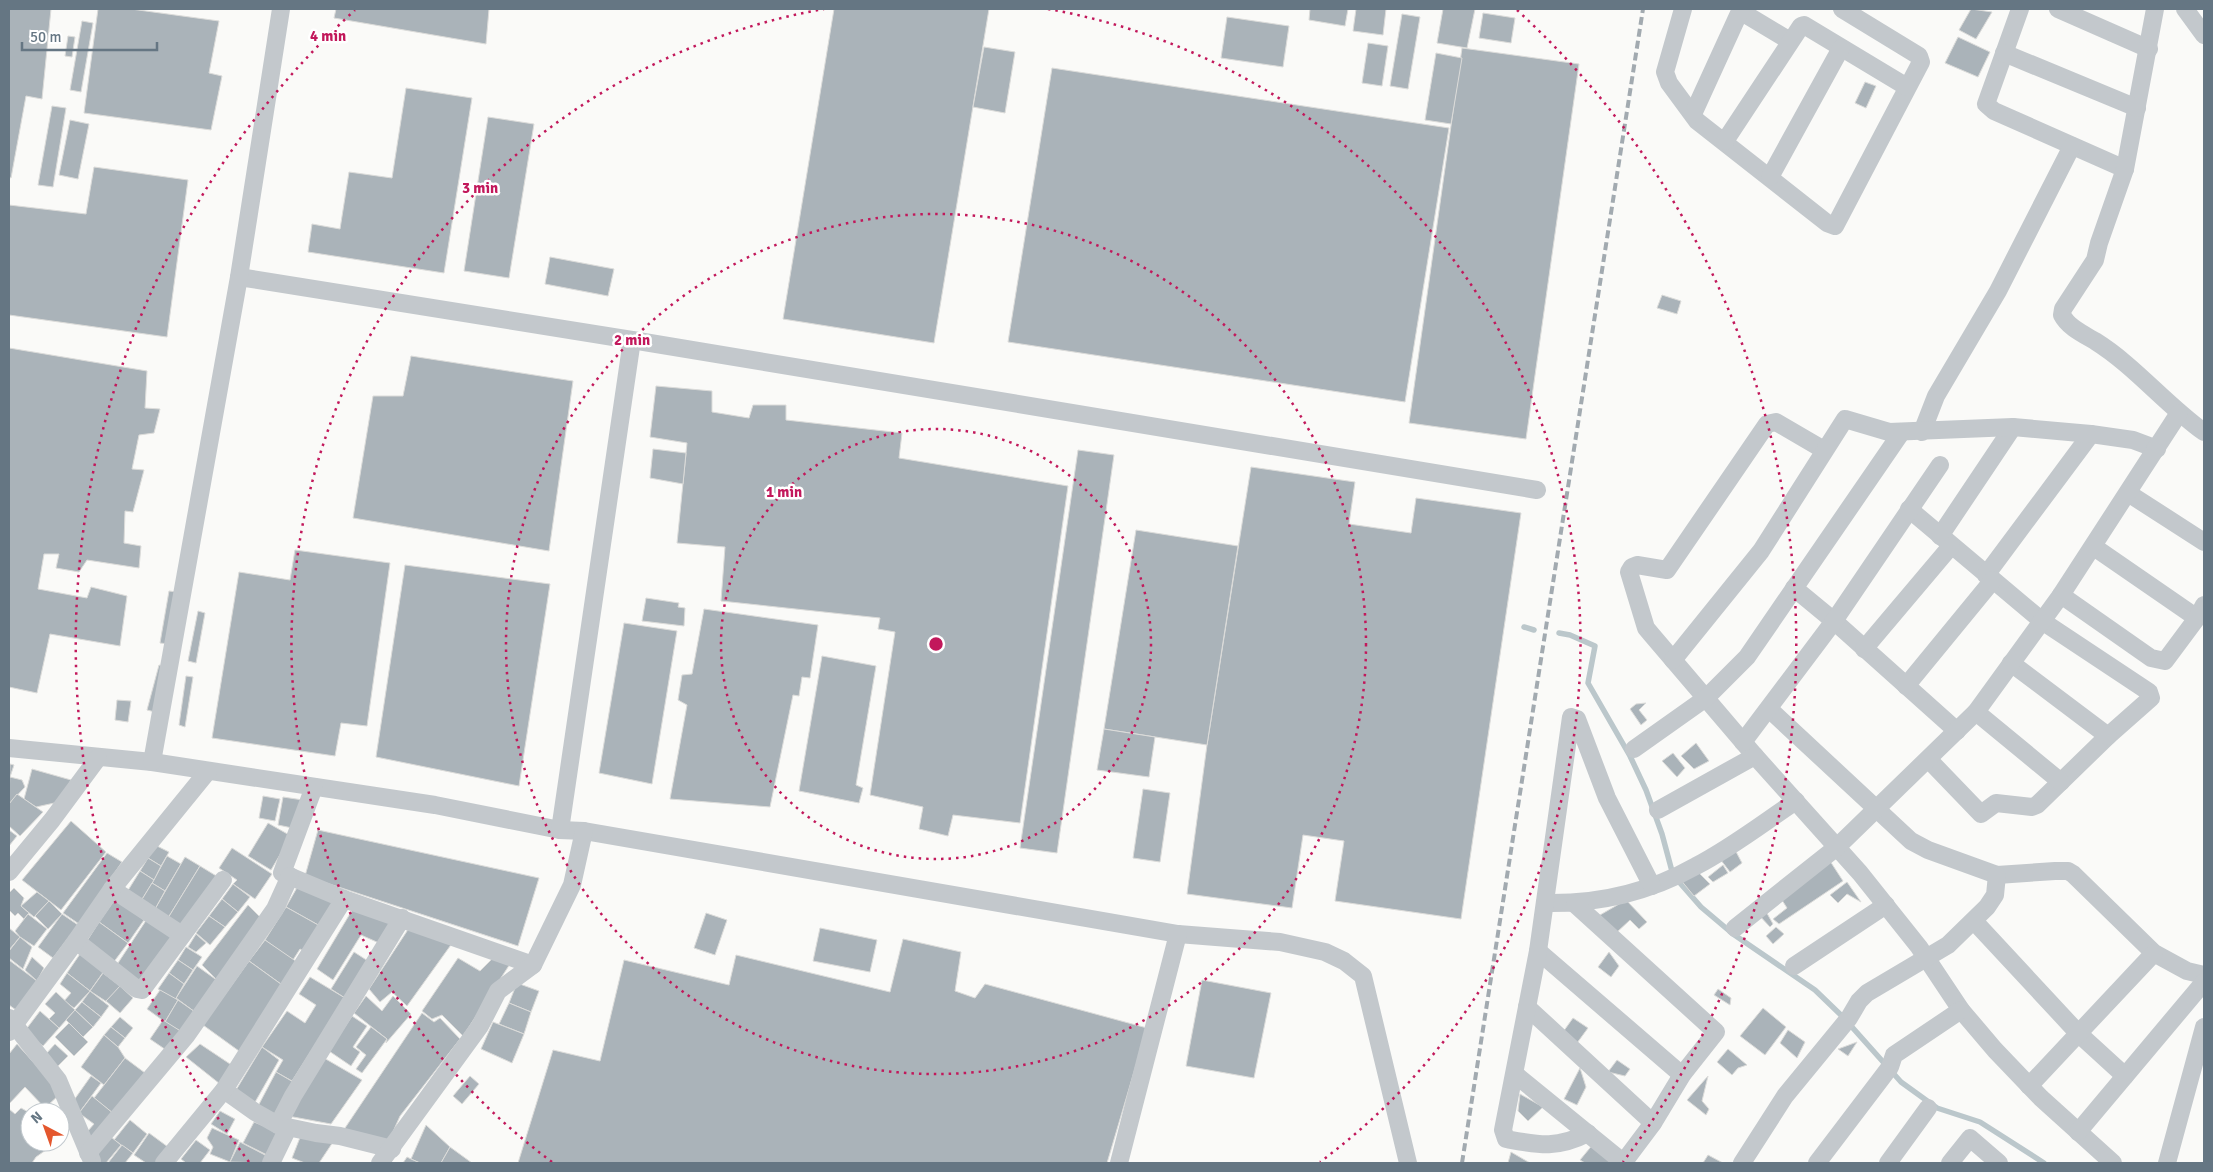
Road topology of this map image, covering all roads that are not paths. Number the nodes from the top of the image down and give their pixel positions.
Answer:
1 (281, 9) edge
2 (1683, 9) edge
3 (1842, 9) edge
4 (2020, 9) edge
5 (2058, 9) edge
6 (2155, 9) edge
7 (2185, 9) edge
8 (1740, 10) edge
9 (2204, 34) edge
10 (1790, 41) junction
11 (1841, 48) junction
12 (2149, 49) junction
13 (2004, 53) junction
14 (1907, 87) junction
15 (2137, 108) junction
16 (1693, 114) junction
17 (1725, 141) junction
18 (2072, 146) junction
19 (2125, 169) junction
20 (1770, 177) junction
21 (239, 277) junction
22 (632, 340) junction
23 (2179, 414) junction
24 (2013, 427) junction
25 (1922, 432) junction
26 (2204, 432) edge
27 (1900, 433) junction
28 (2091, 434) junction
29 (2157, 449) junction
30 (1824, 450) junction
31 (1940, 465) dead end
32 (1536, 490) dead end
33 (2128, 493) junction
34 (1909, 509) junction
35 (1945, 541) junction
36 (2204, 542) edge
37 (2094, 547) junction
38 (1990, 577) junction
39 (1794, 588) junction
40 (2061, 595) junction
41 (2201, 611) edge
42 (1834, 621) junction
43 (2042, 621) junction
44 (1864, 649) junction
45 (1673, 660) junction
46 (2011, 663) junction
47 (1906, 686) junction
48 (1706, 698) junction
49 (1769, 709) junction
50 (1976, 712) junction
51 (1958, 731) junction
52 (2108, 736) junction
53 (1743, 742) junction
54 (9, 748) edge
55 (1634, 749) dead end
56 (1755, 756) junction
57 (98, 758) junction
58 (1928, 760) junction
59 (152, 762) junction
60 (208, 771) junction
61 (2061, 782) junction
62 (314, 787) junction
63 (1796, 801) junction
64 (1658, 810) dead end
65 (1876, 810) junction
66 (560, 830) junction
67 (584, 831) junction
68 (1837, 847) junction
69 (9, 872) edge
70 (1997, 875) junction
71 (290, 876) junction
72 (223, 880) dead end
73 (1652, 886) junction
74 (112, 888) junction
75 (344, 899) junction
76 (1545, 903) junction
77 (1575, 904) junction
78 (1886, 905) junction
79 (402, 918) junction
80 (1974, 921) junction
81 (1735, 928) dead end
82 (1178, 934) junction
83 (182, 935) junction
84 (76, 941) junction
85 (1538, 951) junction
86 (2154, 953) junction
87 (1926, 958) junction
88 (533, 964) junction
89 (1794, 966) dead end
90 (2204, 975) edge
91 (2204, 982) edge
92 (1526, 1008) junction
93 (1962, 1010) junction
94 (11, 1025) edge
95 (2204, 1027) edge
96 (2079, 1034) junction
97 (1516, 1075) junction
98 (1682, 1075) junction
99 (2126, 1076) junction
100 (2029, 1086) junction
101 (224, 1090) junction
102 (1928, 1108) dead end
103 (1653, 1123) junction
104 (283, 1127) junction
105 (2078, 1132) junction
106 (1588, 1133) junction
107 (392, 1149) junction
108 (91, 1158) edge
109 (164, 1163) edge
110 (271, 1163) edge
111 (380, 1163) edge
112 (1119, 1163) edge
113 (1408, 1163) edge
114 (1624, 1163) edge
115 (1742, 1163) edge
116 (1817, 1163) edge
117 (1888, 1163) edge
118 (1950, 1163) edge
119 (1998, 1163) edge
120 (2113, 1163) edge
121 (2166, 1163) edge

1 - 21 street
2 - 16 street
3 - 14 street
4 - 13 street
5 - 12 street
6 - 12 street
7 - 9 street
8 - 10 street
8 - 16 street
10 - 11 street
10 - 17 street
11 - 14 street
11 - 20 street
12 - 15 street
13 - 15 street
13 - 18 street
14 - 20 street
15 - 19 street
16 - 17 street
17 - 20 street
18 - 19 street
18 - 25 street
19 - 23 street
21 - 22 street
21 - 59 street
22 - 32 street
22 - 66 street
23 - 26 street
23 - 29 street
24 - 25 street
24 - 28 street
24 - 35 street
25 - 27 street
27 - 30 street
27 - 39 street
28 - 29 street
28 - 38 street
29 - 33 street
30 - 45 street
30 - 45 street
31 - 34 street
33 - 36 street
33 - 37 street
34 - 35 street
34 - 42 street
35 - 38 street
35 - 44 street
37 - 40 street
37 - 41 street
38 - 43 street
38 - 47 street
39 - 42 street
39 - 48 street
40 - 41 street
40 - 43 street
42 - 44 street
42 - 49 street
43 - 46 street
43 - 52 street
44 - 47 street
45 - 48 street
46 - 50 street
46 - 52 street
47 - 51 street
48 - 53 street
48 - 55 street
49 - 53 street
49 - 65 street
50 - 51 street
50 - 61 street
51 - 58 street
52 - 61 street
53 - 56 street
54 - 57 street
56 - 63 street
56 - 64 street
57 - 59 street
57 - 69 street
58 - 61 street
58 - 65 street
59 - 60 street
60 - 62 street
60 - 74 street
62 - 66 street
62 - 71 street
63 - 68 street
63 - 73 street
65 - 68 street
65 - 70 street
66 - 67 street
67 - 82 street
67 - 88 street
68 - 78 street
68 - 81 street
70 - 80 street
70 - 86 street
71 - 75 street
71 - 108 street
72 - 83 street
73 - 76 street
73 - 77 street
74 - 83 street
74 - 84 street
75 - 79 street
75 - 101 street
76 - 77 street
76 - 85 street
77 - 98 street
78 - 87 street
78 - 89 street
79 - 88 street
79 - 104 street
80 - 87 street
80 - 96 street
82 - 112 street
82 - 113 street
83 - 84 street
84 - 94 street
85 - 92 street
85 - 98 street
86 - 90 street
86 - 96 street
87 - 93 street
87 - 115 street
88 - 107 street
91 - 99 street
92 - 97 street
92 - 103 street
93 - 100 street
93 - 116 street
94 - 108 street
95 - 121 street
96 - 99 street
96 - 100 street
97 - 106 street
97 - 106 street
98 - 103 street
99 - 105 street
100 - 105 street
101 - 104 street
101 - 109 street
102 - 117 street
103 - 114 street
104 - 107 street
104 - 110 street
105 - 120 street
106 - 114 street
107 - 111 street
118 - 119 street

